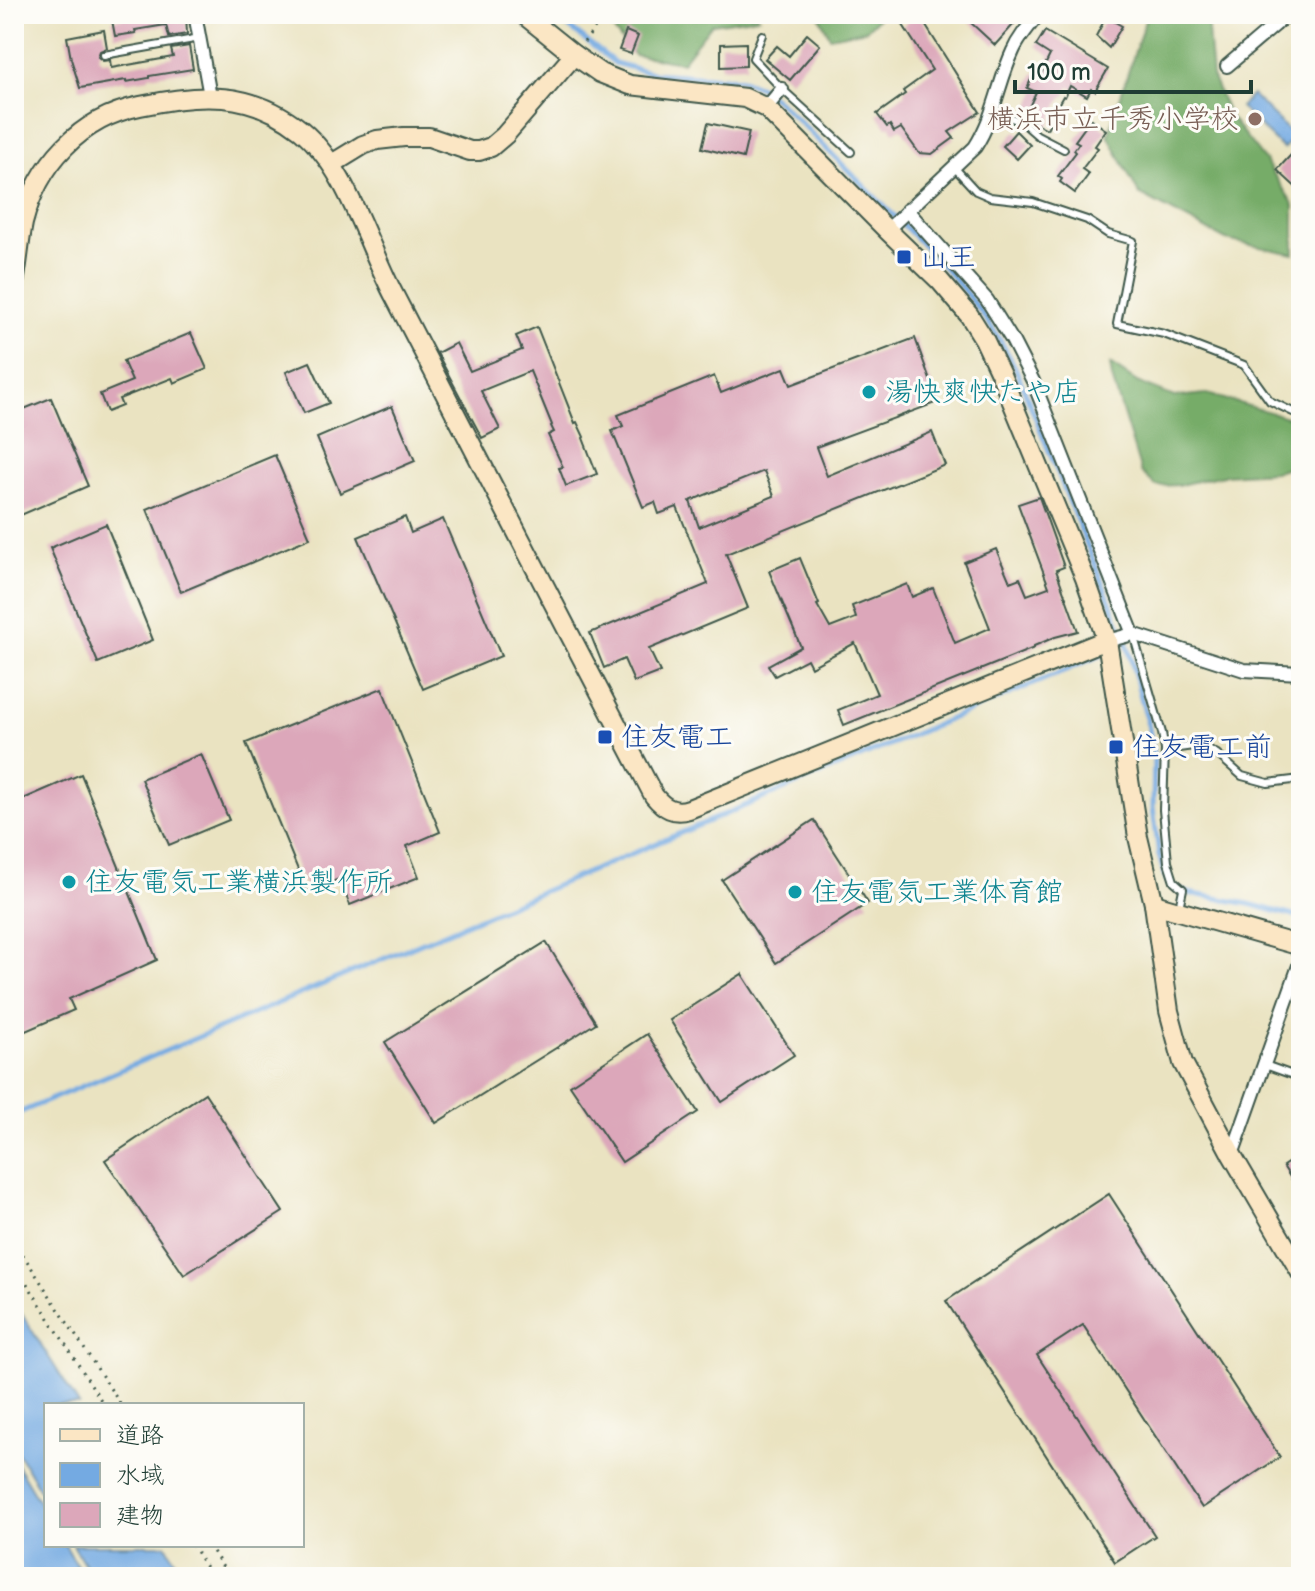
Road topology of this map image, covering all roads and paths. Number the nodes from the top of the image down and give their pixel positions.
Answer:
1 (195, 14) edge
2 (523, 14) edge
3 (606, 14) edge
4 (1039, 14) edge
5 (1288, 14) edge
6 (762, 35) dead end
7 (200, 38) junction
8 (578, 50) junction
9 (104, 55) dead end
10 (1227, 66) dead end
11 (782, 89) junction
12 (210, 96) junction
13 (768, 105) junction
14 (993, 111) junction
15 (1064, 149) dead end
16 (851, 152) dead end
17 (332, 164) junction
18 (954, 167) junction
19 (907, 210) junction
20 (887, 230) junction
21 (14, 283) edge
22 (1301, 413) edge
23 (1119, 641) junction
24 (1301, 673) edge
25 (1165, 750) junction
26 (1301, 779) edge
27 (1154, 904) junction
28 (1178, 910) junction
29 (1301, 946) edge
30 (1301, 960) edge
31 (1265, 1065) junction
32 (1301, 1078) edge
33 (1232, 1155) junction
34 (14, 1241) edge
35 (14, 1263) edge
36 (1301, 1273) edge
37 (103, 1403) edge
38 (120, 1403) edge
39 (193, 1547) edge
40 (210, 1547) edge
41 (212, 1577) edge
42 (229, 1577) edge

1 - 7 street
2 - 8 street
3 - 8 path
4 - 14 street
5 - 10 street
6 - 11 lane
7 - 9 lane
7 - 12 street
8 - 13 street
8 - 17 street
11 - 13 street
11 - 16 lane
12 - 17 street
12 - 21 street
13 - 20 street
14 - 15 lane
14 - 18 street
17 - 23 street
18 - 19 street
18 - 22 lane
19 - 20 street
19 - 23 street
20 - 23 street
23 - 24 street
23 - 25 lane
23 - 27 street
25 - 26 lane
25 - 28 lane
27 - 28 street
27 - 33 street
28 - 29 street
30 - 31 street
31 - 32 lane
31 - 33 street
33 - 36 street
34 - 38 path
35 - 37 path
39 - 41 path
40 - 42 path

